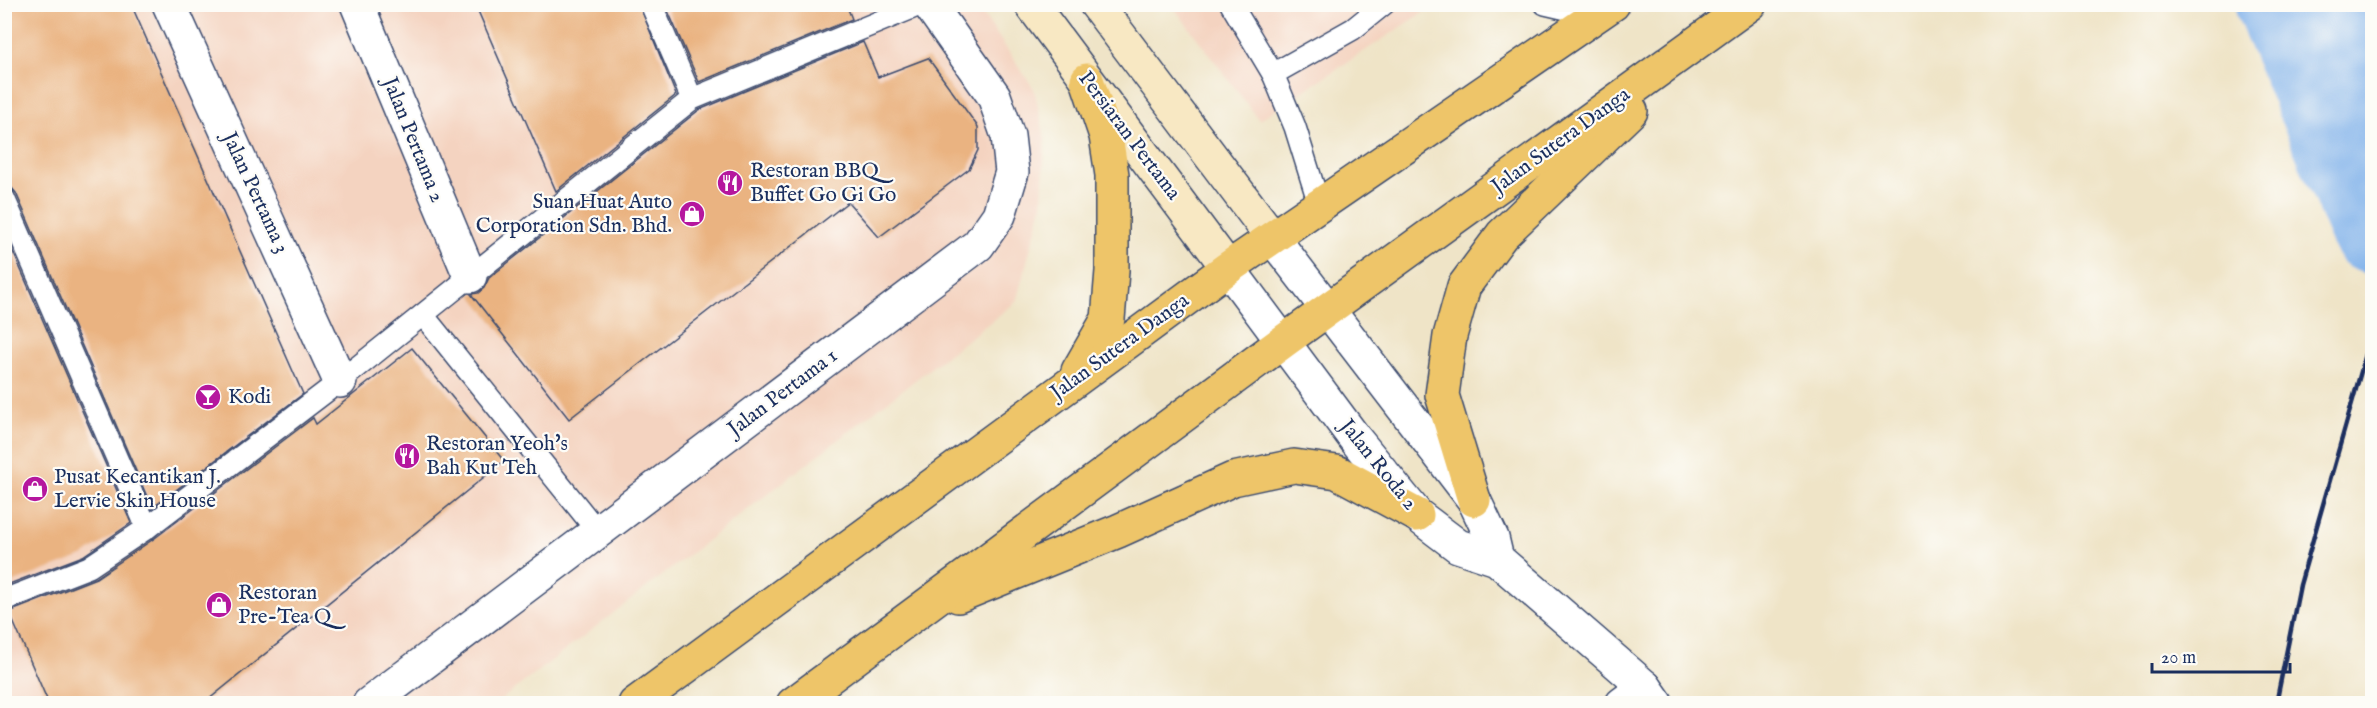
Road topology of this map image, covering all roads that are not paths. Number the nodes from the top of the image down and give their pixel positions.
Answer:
1 (169, 4) edge
2 (357, 4) edge
3 (651, 4) edge
4 (922, 4) edge
5 (930, 4) edge
6 (1031, 4) edge
7 (1096, 4) edge
8 (1231, 4) edge
9 (1384, 4) edge
10 (1545, 4) edge
11 (1750, 4) edge
12 (1605, 10) edge
13 (1719, 27) junction
14 (1273, 74) junction
15 (1087, 80) junction
16 (692, 99) junction
17 (4, 198) edge
18 (1319, 204) junction
19 (1272, 237) junction
20 (1228, 268) junction
21 (470, 276) junction
22 (1328, 310) junction
23 (423, 315) junction
24 (1284, 341) junction
25 (340, 381) junction
26 (1071, 383) junction
27 (1474, 500) junction
28 (1417, 514) junction
29 (147, 528) junction
30 (598, 532) junction
31 (1497, 559) junction
32 (4, 600) edge
33 (912, 615) junction
34 (1641, 698) edge
35 (369, 704) edge
36 (635, 704) edge
37 (793, 704) edge

1 - 25 street, Jalan Pertama 3
2 - 21 street, Jalan Pertama 2
3 - 16 lane
4 - 16 lane
5 - 30 street, Jalan Pertama 1
6 - 15 street, Persiaran Pertama
7 - 19 street
8 - 14 lane
9 - 14 lane
10 - 12 lane
11 - 13 main road, Jalan Sutera Danga
12 - 18 main road, Jalan Sutera Danga
13 - 22 main road, Jalan Sutera Danga
13 - 27 main road
14 - 18 lane
15 - 20 street, Persiaran Pertama
15 - 26 main road
16 - 21 lane
17 - 29 lane
18 - 19 main road, Jalan Sutera Danga
19 - 20 main road, Jalan Sutera Danga
19 - 22 street
20 - 24 street, Jalan Roda 2
20 - 26 main road, Jalan Sutera Danga
21 - 23 lane
22 - 24 main road, Jalan Sutera Danga
22 - 27 street
23 - 25 lane
23 - 30 lane
24 - 28 street, Jalan Roda 2
24 - 33 main road, Jalan Sutera Danga
25 - 29 lane
26 - 36 main road, Jalan Sutera Danga
27 - 31 street
28 - 31 street, Jalan Roda 2
28 - 33 main road
29 - 32 lane
30 - 35 street, Jalan Pertama 1
31 - 34 street, Jalan Roda 2
33 - 37 main road, Jalan Sutera Danga

